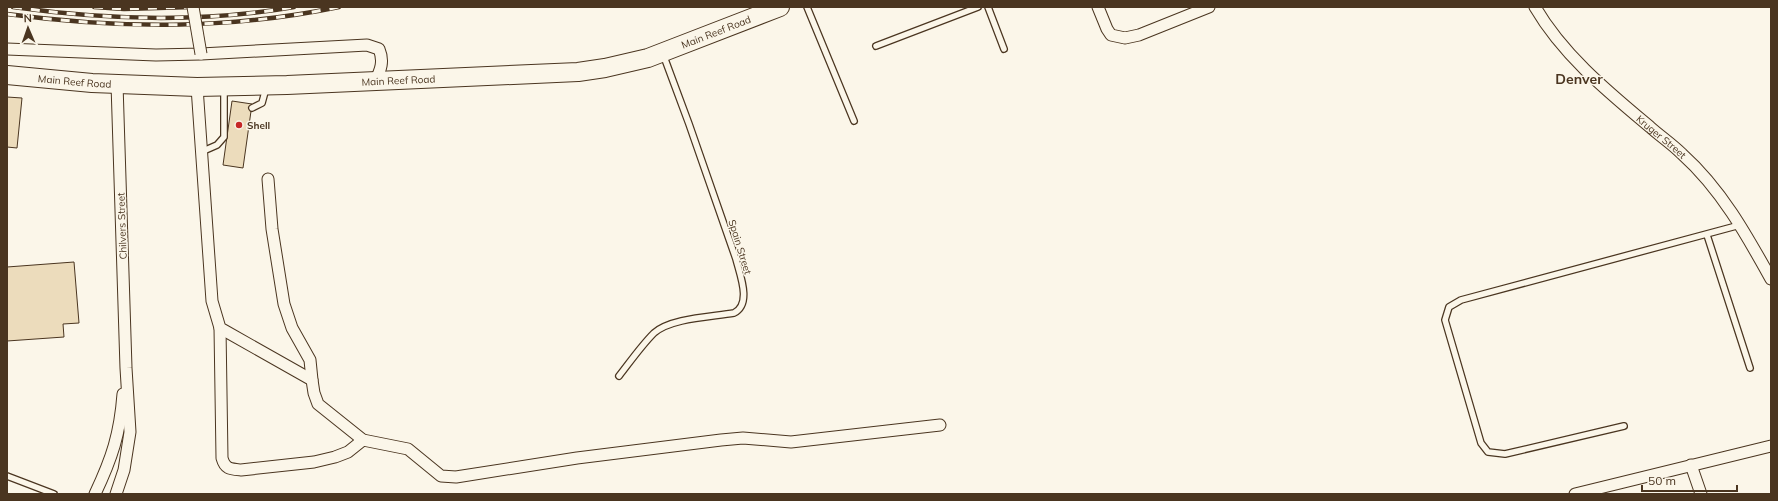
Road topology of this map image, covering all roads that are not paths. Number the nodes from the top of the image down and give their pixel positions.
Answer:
1 (193, 7) edge
2 (780, 7) edge
3 (807, 7) edge
4 (978, 7) edge
5 (988, 7) edge
6 (1098, 7) edge
7 (1209, 7) edge
8 (1535, 7) edge
9 (876, 46) dead end
10 (7, 49) edge
11 (1004, 49) dead end
12 (201, 54) junction
13 (662, 54) junction
14 (7, 75) edge
15 (375, 81) junction
16 (117, 84) junction
17 (224, 86) junction
18 (266, 86) junction
19 (196, 87) junction
20 (252, 108) dead end
21 (854, 121) dead end
22 (201, 152) junction
23 (268, 179) dead end
24 (1740, 225) junction
25 (1707, 235) junction
26 (1771, 279) edge
27 (220, 328) junction
28 (126, 368) junction
29 (1750, 368) dead end
30 (619, 376) dead end
31 (312, 380) junction
32 (940, 425) dead end
33 (1624, 426) dead end
34 (363, 440) junction
35 (1771, 446) edge
36 (1691, 465) junction
37 (7, 476) edge
38 (54, 494) edge
39 (95, 494) edge
40 (116, 494) edge
41 (1575, 494) edge
42 (1701, 494) edge

1 - 12 street, bridge
2 - 13 main road, Main Reef Road
3 - 21 lane
4 - 9 lane
5 - 11 lane
6 - 7 street
8 - 24 street, Kruger Street
10 - 12 street
12 - 15 street
13 - 15 main road, Main Reef Road
13 - 30 lane, Spain Street
14 - 16 main road, Main Reef Road
15 - 18 main road, Main Reef Road
16 - 19 main road, Main Reef Road
16 - 28 street, Chilvers Street
17 - 18 main road, Main Reef Road
17 - 19 main road, Main Reef Road
17 - 22 lane
18 - 20 lane
19 - 22 street
22 - 27 street
23 - 31 street
24 - 25 lane
24 - 26 street, Kruger Street
25 - 29 lane
25 - 33 lane
27 - 31 street
27 - 34 street
28 - 39 street, Chilvers Street
28 - 40 street, Chilvers Street
31 - 34 street
32 - 34 street
35 - 36 street
36 - 41 street
36 - 42 street
37 - 38 lane

